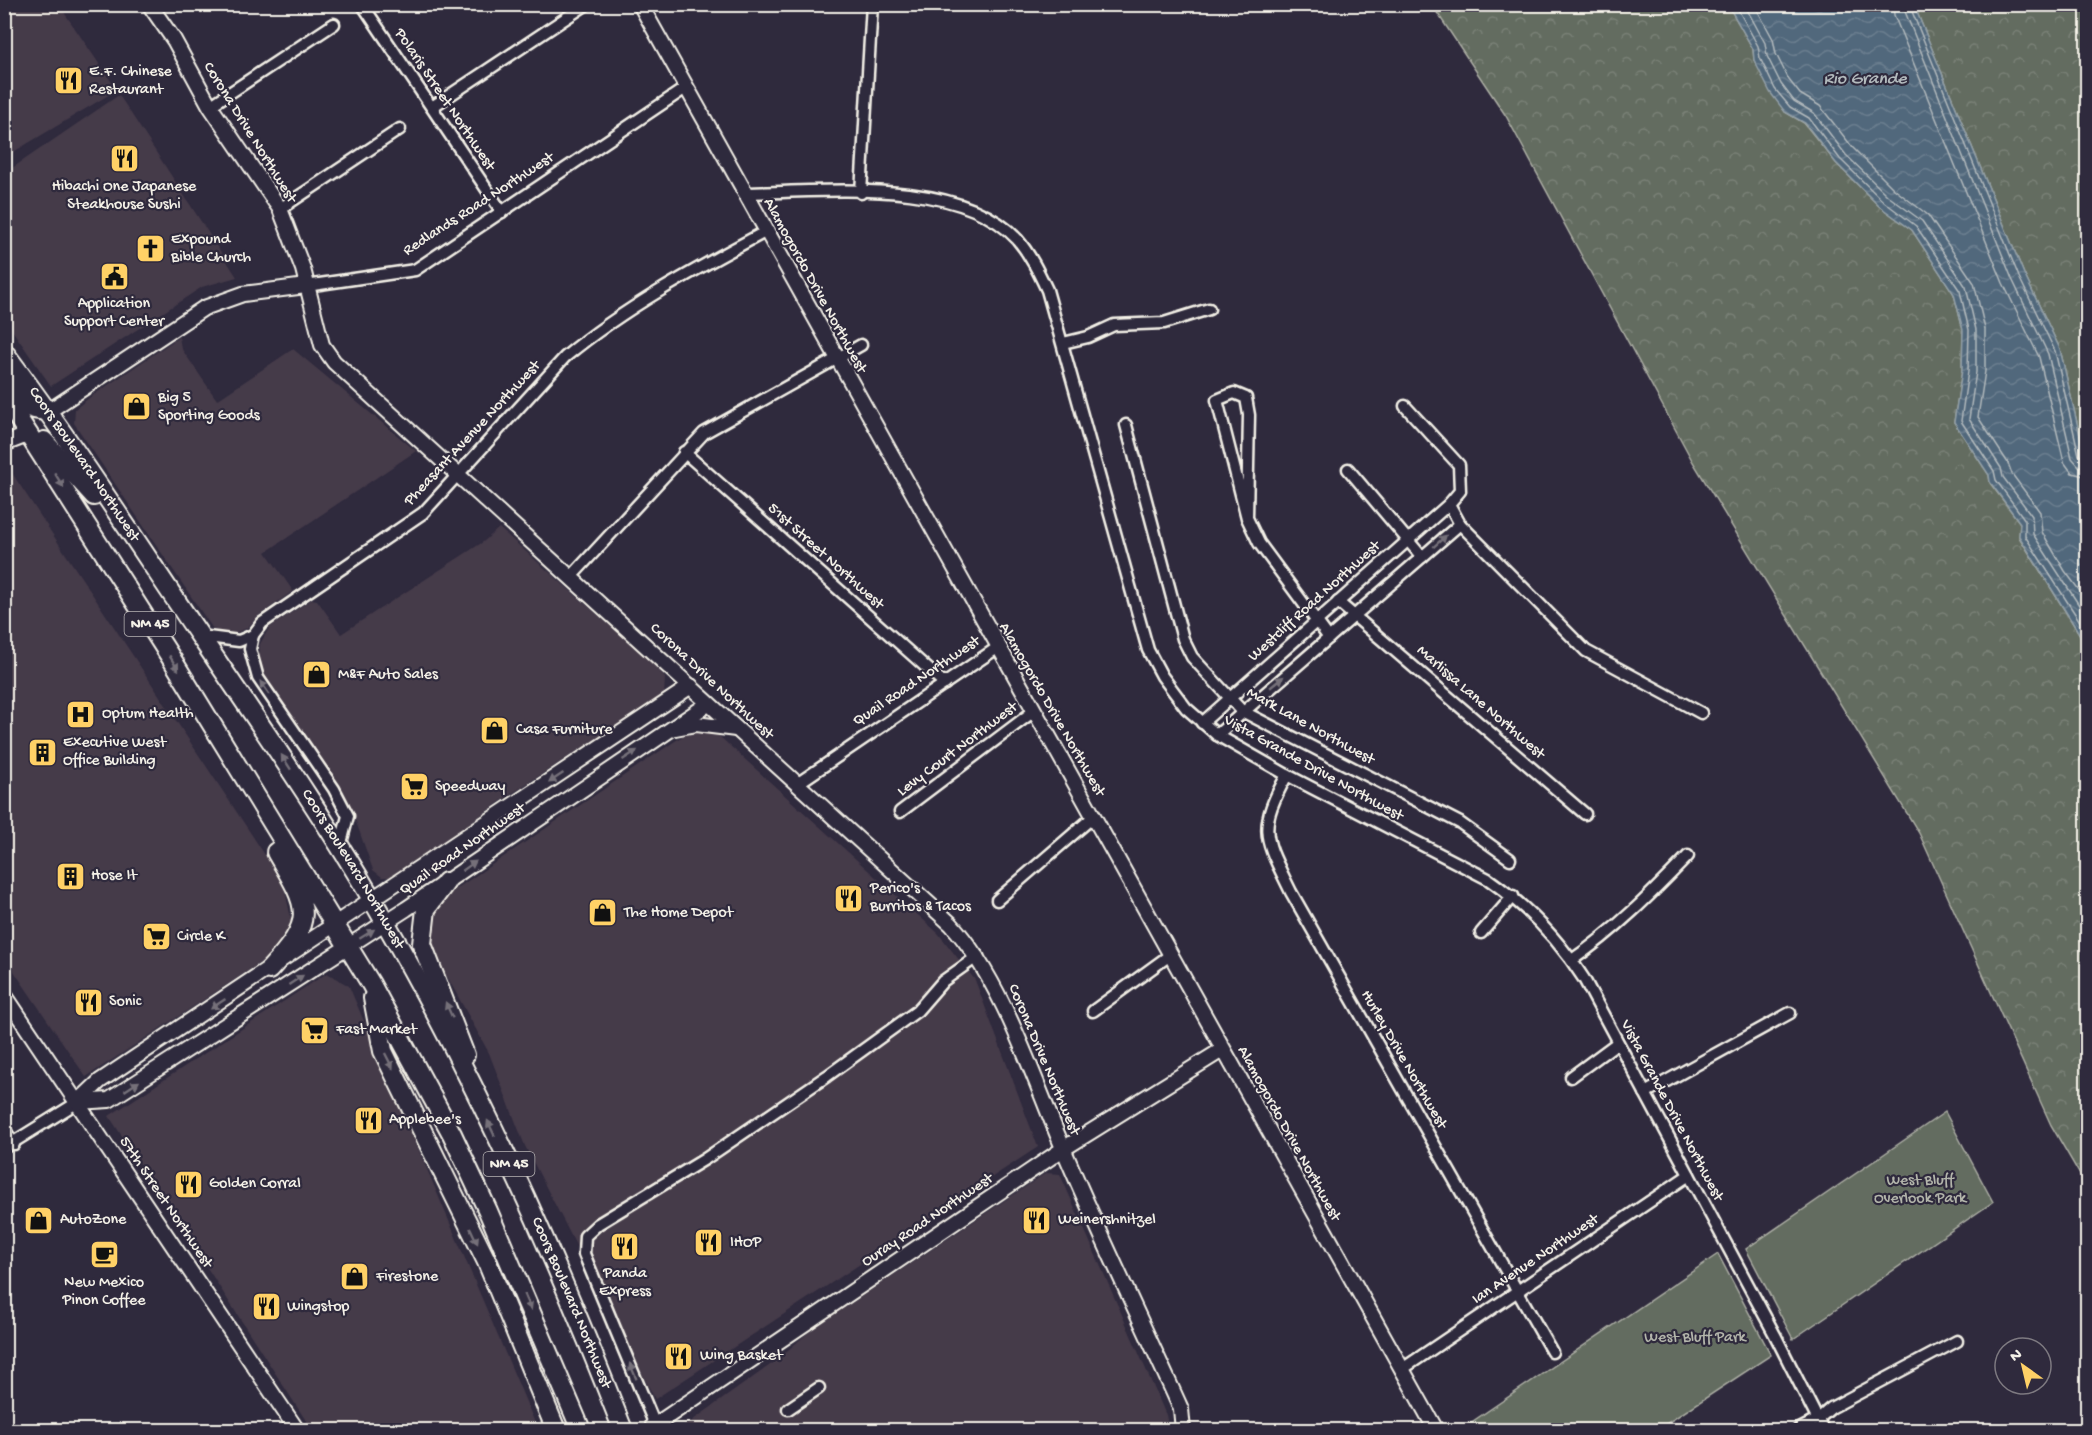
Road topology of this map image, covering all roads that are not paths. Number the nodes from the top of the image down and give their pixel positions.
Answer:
1 (149, 4) edge
2 (362, 4) edge
3 (587, 4) edge
4 (640, 4) edge
5 (872, 4) edge
6 (334, 24) dead end
7 (687, 87) junction
8 (210, 106) junction
9 (432, 107) junction
10 (400, 129) dead end
11 (861, 192) junction
12 (744, 193) junction
13 (280, 209) junction
14 (502, 212) junction
15 (765, 232) junction
16 (306, 286) junction
17 (1209, 309) dead end
18 (1063, 344) junction
19 (861, 345) dead end
20 (4, 351) edge
21 (836, 359) junction
22 (4, 381) edge
23 (4, 396) edge
24 (1405, 406) dead end
25 (49, 411) junction
26 (1126, 425) dead end
27 (30, 434) junction
28 (4, 444) edge
29 (684, 452) junction
30 (1348, 469) dead end
31 (458, 476) junction
32 (1449, 504) junction
33 (116, 510) junction
34 (1247, 518) junction
35 (1460, 524) junction
36 (1408, 540) junction
37 (1422, 557) junction
38 (571, 577) junction
39 (1338, 602) junction
40 (1355, 615) junction
41 (1315, 622) junction
42 (253, 635) junction
43 (200, 636) junction
44 (1329, 638) junction
45 (997, 648) junction
46 (945, 684) junction
47 (691, 686) junction
48 (1229, 699) junction
49 (708, 704) junction
50 (1034, 711) junction
51 (1242, 711) junction
52 (1701, 713) dead end
53 (1202, 723) junction
54 (670, 729) junction
55 (738, 729) junction
56 (1217, 735) junction
57 (595, 752) junction
58 (607, 770) junction
59 (1287, 775) junction
60 (797, 784) junction
61 (249, 788) junction
62 (900, 812) dead end
63 (1585, 814) dead end
64 (1093, 817) junction
65 (340, 847) junction
66 (1688, 856) dead end
67 (1510, 859) dead end
68 (446, 882) junction
69 (1513, 896) junction
70 (373, 899) junction
71 (997, 900) dead end
72 (386, 922) junction
73 (337, 924) junction
74 (1481, 933) dead end
75 (349, 946) junction
76 (1170, 955) junction
77 (978, 956) junction
78 (1572, 960) junction
79 (268, 970) junction
80 (371, 984) junction
81 (4, 993) edge
82 (1093, 1011) dead end
83 (1790, 1013) dead end
84 (1617, 1044) junction
85 (1222, 1050) junction
86 (1571, 1077) dead end
87 (1644, 1093) junction
88 (78, 1102) junction
89 (482, 1106) junction
90 (4, 1129) edge
91 (9, 1146) edge
92 (1063, 1149) junction
93 (1689, 1175) junction
94 (1518, 1291) junction
95 (1957, 1341) dead end
96 (1552, 1352) dead end
97 (1401, 1370) junction
98 (819, 1388) dead end
99 (788, 1408) dead end
100 (1817, 1420) junction
101 (656, 1428) edge
102 (297, 1431) edge
103 (556, 1431) edge
104 (581, 1431) edge
105 (623, 1431) edge
106 (1183, 1431) edge
107 (1436, 1431) edge
108 (1798, 1431) edge
109 (1823, 1431) edge

1 - 8 street, Corona Drive Northwest
2 - 9 street, Polaris Street Northwest
3 - 9 street
4 - 7 street, Alamogordo Drive Northwest
5 - 11 street
6 - 8 street
7 - 12 street, Alamogordo Drive Northwest
7 - 14 street, Redlands Road Northwest
8 - 13 street, Corona Drive Northwest
9 - 14 street, Polaris Street Northwest
10 - 13 street
11 - 12 street, Vista Grande Drive Northwest
11 - 18 street, Vista Grande Drive Northwest
12 - 15 street, Alamogordo Drive Northwest
13 - 16 street, Corona Drive Northwest
14 - 16 street, Redlands Road Northwest
15 - 21 street, Alamogordo Drive Northwest
15 - 31 street, Pheasant Avenue Northwest
16 - 25 street, Redlands Road Northwest
16 - 31 street, Corona Drive Northwest
17 - 18 street
18 - 53 street, Vista Grande Drive Northwest
19 - 21 street
20 - 25 main road, Coors Boulevard Northwest / NM 45
21 - 29 street
21 - 45 street, Alamogordo Drive Northwest
22 - 25 main road
23 - 27 main road, Coors Boulevard Northwest / NM 45
24 - 32 street
25 - 33 main road, Coors Boulevard Northwest / NM 45
26 - 48 street, Mark Lane Northwest
27 - 28 street
27 - 33 main road
27 -> 61 main road, Coors Boulevard Northwest / NM 45
29 - 38 street
29 - 46 street, 51st Street Northwest
30 - 36 street
31 - 38 street, Corona Drive Northwest
31 - 42 street, Pheasant Avenue Northwest
32 - 35 street
32 - 36 street, Westcliff Road Northwest
33 - 43 main road, Coors Boulevard Northwest / NM 45
34 - 34 street
34 - 41 street
37 -> 35 street, Westcliff Road Northwest
35 - 52 street
36 - 37 street
36 - 39 street, Westcliff Road Northwest
37 - 40 street, Westcliff Road Northwest
38 - 47 street, Corona Drive Northwest
39 - 40 street, Marlissa Lane Northwest
39 - 41 street, Westcliff Road Northwest
40 - 44 street, Westcliff Road Northwest
40 - 63 street, Marlissa Lane Northwest
41 - 44 street
41 - 48 street, Westcliff Road Northwest
42 - 43 street
65 -> 42 street
65 -> 43 main road, Coors Boulevard Northwest / NM 45
51 -> 44 street, Westcliff Road Northwest
45 - 46 street, Quail Road Northwest
45 - 50 street, Alamogordo Drive Northwest
46 - 60 street, Quail Road Northwest
47 - 49 street, Corona Drive Northwest
47 - 57 street, Quail Road Northwest
48 - 51 street, Mark Lane Northwest
48 - 53 street, Westcliff Road Northwest
49 - 54 street, Quail Road Northwest
49 - 55 street, Corona Drive Northwest
50 - 62 street, Levy Court Northwest
50 - 64 street, Alamogordo Drive Northwest
51 - 56 street, Westcliff Road Northwest
51 - 67 street, Mark Lane Northwest
53 - 56 street, Vista Grande Drive Northwest
54 - 55 street
58 -> 54 street, Quail Road Northwest
55 - 60 street, Corona Drive Northwest
56 - 59 street, Vista Grande Drive Northwest
57 - 58 street
57 -> 70 street, Quail Road Northwest
68 -> 58 street, Quail Road Northwest
59 - 69 street, Vista Grande Drive Northwest
59 - 94 street, Hurley Drive Northwest
60 - 77 street, Corona Drive Northwest
61 - 73 main road, Coors Boulevard Northwest / NM 45
61 - 79 main road
64 - 71 street
64 - 76 street, Alamogordo Drive Northwest
65 - 70 main road, Coors Boulevard Northwest / NM 45
66 - 78 street
68 - 72 street, Quail Road Northwest
89 -> 68 main road
69 - 74 street
69 - 78 street, Vista Grande Drive Northwest
70 - 72 main road, Coors Boulevard Northwest / NM 45
70 - 73 street, Quail Road Northwest
75 -> 72 street, Quail Road Northwest
72 - 89 main road, Coors Boulevard Northwest / NM 45
73 - 75 main road, Coors Boulevard Northwest / NM 45
73 - 79 street, Quail Road Northwest
75 - 80 main road, Coors Boulevard Northwest / NM 45
88 -> 75 street, Quail Road Northwest
76 - 82 street
76 - 85 street, Alamogordo Drive Northwest
77 - 92 street, Corona Drive Northwest
101 -> 77 street
78 - 84 street, Vista Grande Drive Northwest
79 -> 88 street, Quail Road Northwest
80 -> 103 main road
80 -> 104 main road, Coors Boulevard Northwest / NM 45
81 - 88 street, 57th Street Northwest
83 - 87 street
84 - 86 street
84 - 87 street, Vista Grande Drive Northwest
85 - 92 street, Ouray Road Northwest
85 - 97 street, Alamogordo Drive Northwest
87 - 93 street, Vista Grande Drive Northwest
88 - 91 street, Quail Road Northwest
88 - 102 street, 57th Street Northwest
105 -> 89 main road, Coors Boulevard Northwest / NM 45
90 - 91 street
92 - 101 street, Ouray Road Northwest
92 - 106 street, Corona Drive Northwest
93 - 94 street, Ian Avenue Northwest
93 - 100 street, Vista Grande Drive Northwest
94 - 96 street, Hurley Drive Northwest
94 - 97 street, Ian Avenue Northwest
95 - 100 street
97 - 107 street, Alamogordo Drive Northwest
98 - 99 street
100 - 108 street
100 - 109 street, Vista Grande Drive Northwest

